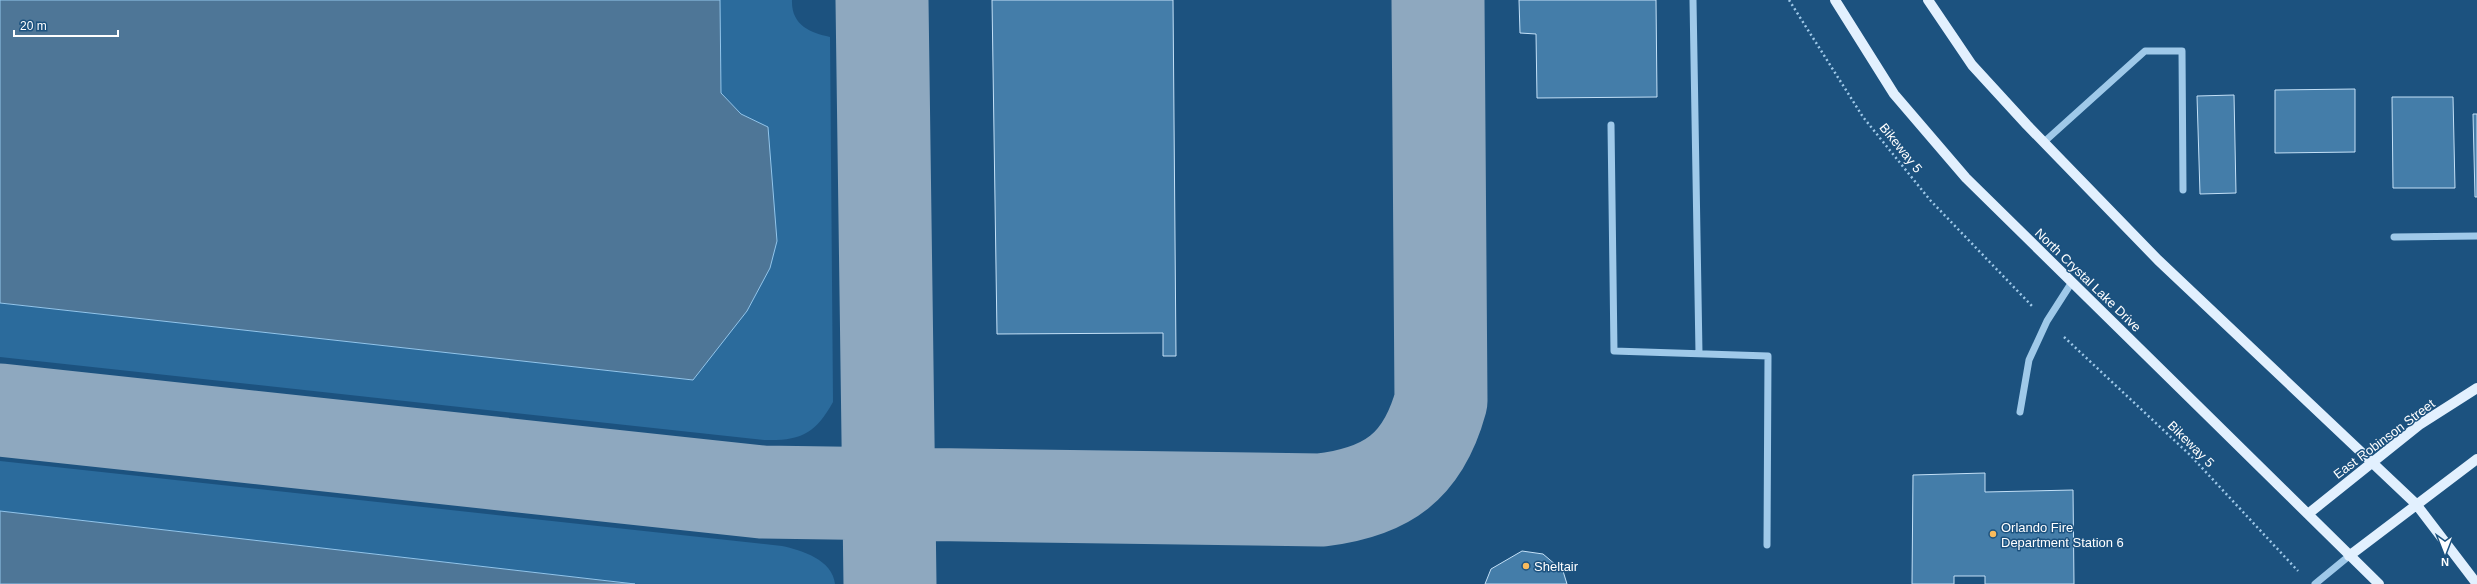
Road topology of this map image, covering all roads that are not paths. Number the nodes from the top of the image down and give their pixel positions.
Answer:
1 (1693, 0) edge
2 (1835, 0) edge
3 (1928, 0) edge
4 (1611, 125) dead end
5 (2044, 142) junction
6 (2183, 190) dead end
7 (2477, 236) edge
8 (2394, 237) dead end
9 (2072, 282) junction
10 (1698, 353) junction
11 (2477, 388) edge
12 (2020, 412) dead end
13 (2477, 459) edge
14 (2372, 462) junction
15 (2416, 504) junction
16 (2308, 514) junction
17 (1767, 545) dead end
18 (2349, 556) junction
19 (2315, 584) edge
20 (2379, 584) edge
21 (2477, 584) edge

1 - 10 street
2 - 9 main road, North Crystal Lake Drive
3 - 5 main road
4 - 10 street
5 - 6 street
5 - 14 main road
7 - 8 street
9 - 12 street
9 - 16 main road, North Crystal Lake Drive
10 - 17 street
11 - 14 main road, East Robinson Street
13 - 15 main road
14 - 15 main road
14 - 16 main road, East Robinson Street
15 - 18 main road
15 - 21 main road
16 - 18 main road, North Crystal Lake Drive
18 - 19 street
18 - 20 main road, North Crystal Lake Drive

